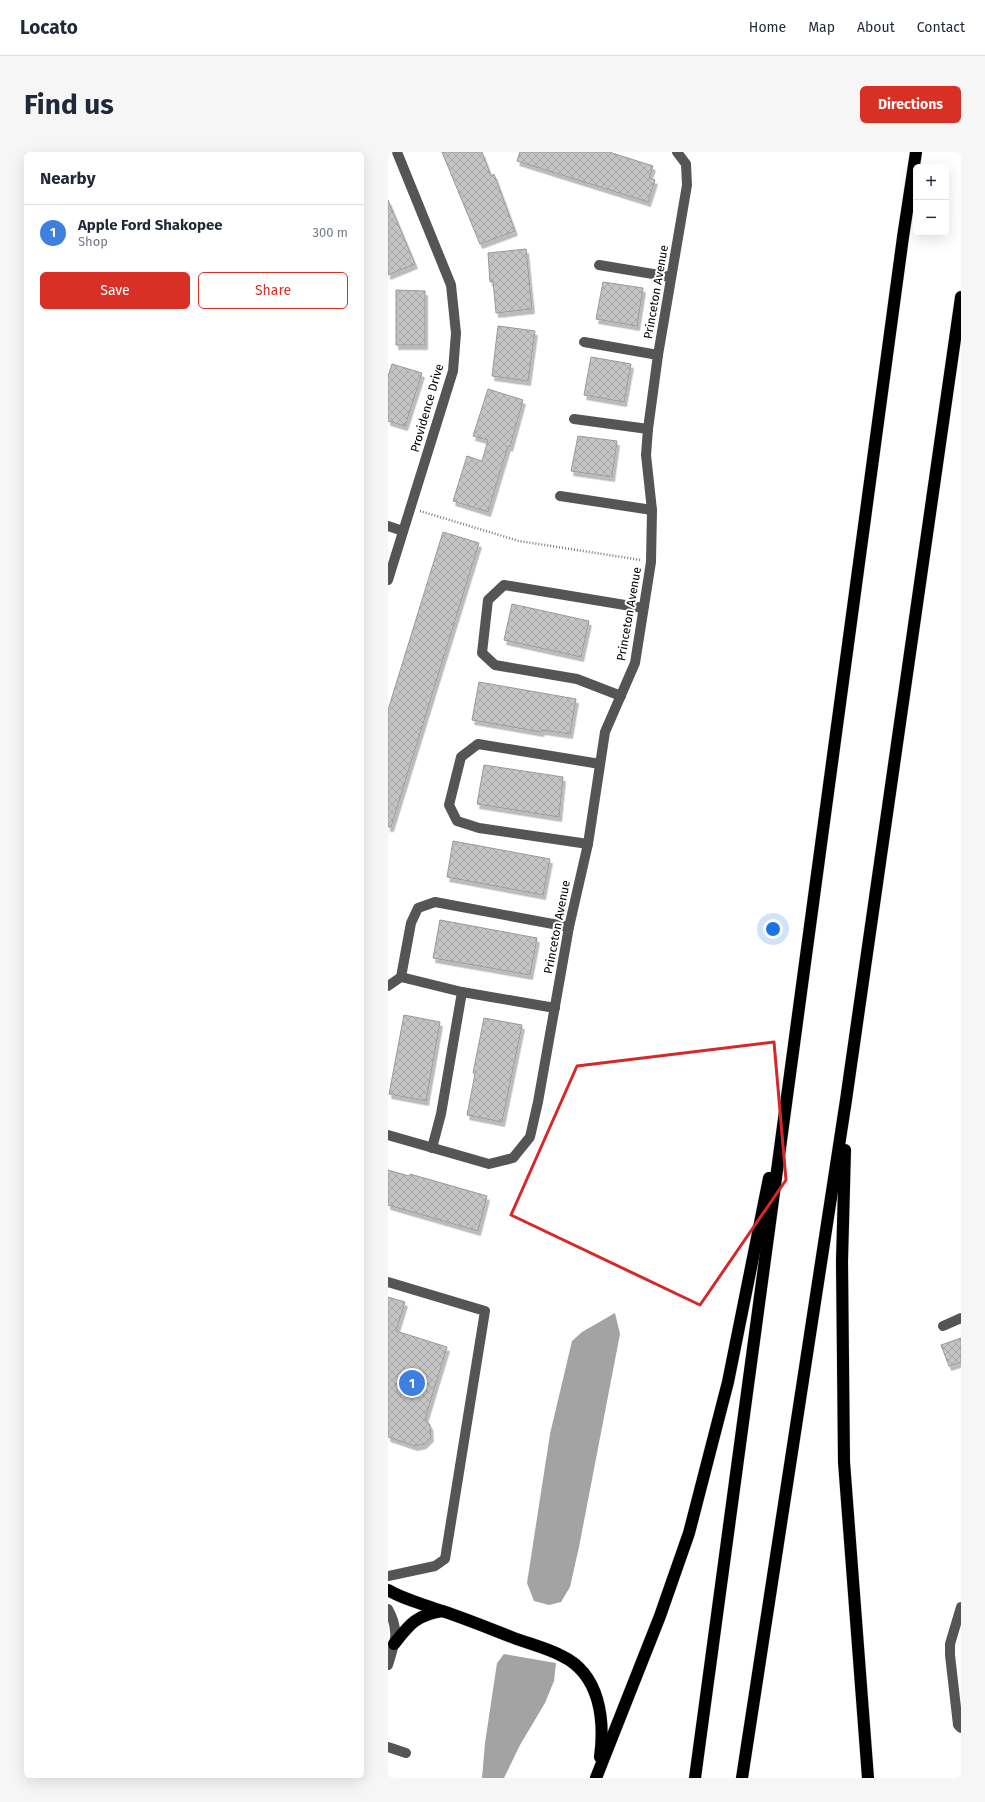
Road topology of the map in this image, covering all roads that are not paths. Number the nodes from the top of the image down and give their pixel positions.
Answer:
1 (397, 152) edge
2 (916, 152) edge
3 (679, 154) edge
4 (599, 265) dead end
5 (671, 276) junction
6 (961, 297) edge
7 (584, 342) dead end
8 (658, 355) junction
9 (574, 419) dead end
10 (648, 429) junction
11 (560, 496) dead end
12 (652, 510) junction
13 (388, 526) edge
14 (403, 531) junction
15 (388, 580) edge
16 (643, 608) junction
17 (621, 696) junction
18 (600, 764) junction
19 (588, 844) junction
20 (569, 927) junction
21 (401, 977) junction
22 (388, 986) edge
23 (462, 992) junction
24 (555, 1008) junction
25 (793, 1055) junction
26 (846, 1100) junction
27 (388, 1135) edge
28 (432, 1148) junction
29 (388, 1282) edge
30 (961, 1318) edge
31 (943, 1326) dead end
32 (388, 1576) edge
33 (388, 1590) edge
34 (961, 1607) edge
35 (388, 1609) edge
36 (443, 1611) junction
37 (394, 1644) junction
38 (388, 1665) edge
39 (961, 1728) edge
40 (388, 1747) edge
41 (406, 1753) dead end
42 (596, 1777) edge
43 (695, 1778) edge
44 (742, 1778) edge
45 (868, 1778) edge

1 - 14 street, Providence Drive
2 - 25 highway
3 - 5 street, Princeton Avenue
4 - 5 street
5 - 8 street, Princeton Avenue
6 - 26 highway
7 - 8 street
8 - 10 street, Princeton Avenue
9 - 10 street
10 - 12 street, Princeton Avenue
11 - 12 street
12 - 16 street, Princeton Avenue
13 - 14 street
14 - 15 street, Providence Drive
16 - 17 street, Princeton Avenue
16 - 17 street
17 - 18 street, Princeton Avenue
18 - 19 street, Princeton Avenue
18 - 19 street
19 - 20 street, Princeton Avenue
20 - 21 street
20 - 24 street, Princeton Avenue
21 - 22 street
21 - 23 street
23 - 24 street
23 - 28 street
24 - 28 street, Princeton Avenue
25 - 42 highway
25 - 43 highway
26 - 44 highway
26 - 45 highway
27 - 28 street
29 - 32 street
30 - 31 street
33 - 36 highway
34 - 39 street
35 - 37 street
36 - 37 highway
36 - 42 highway
37 - 38 street
40 - 41 street

